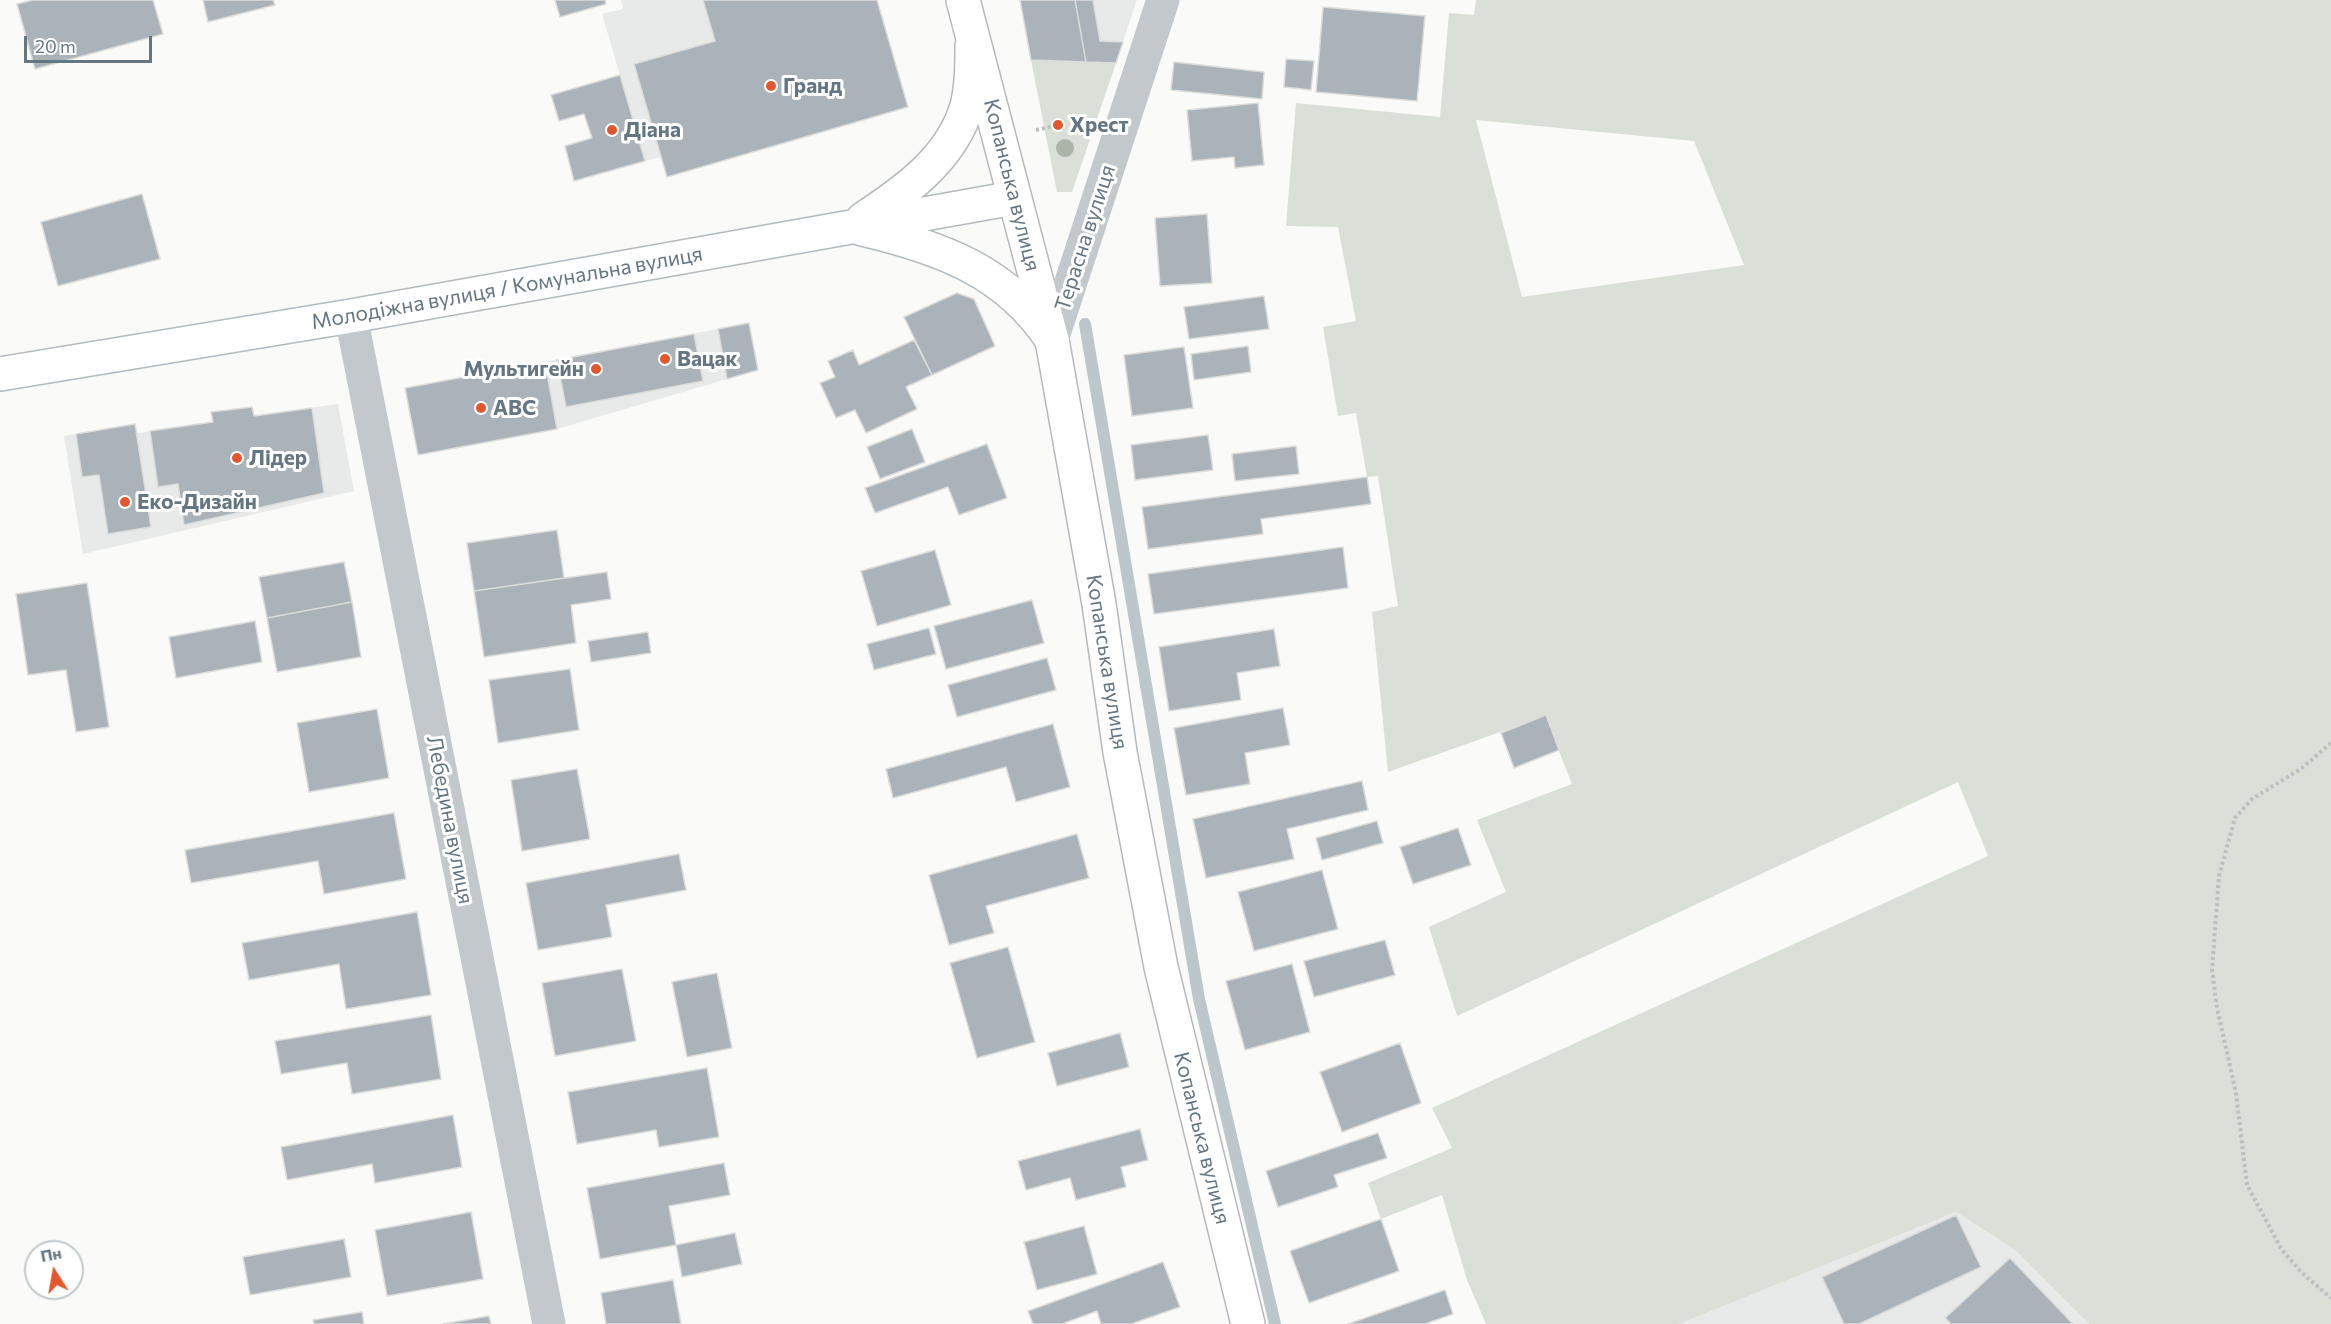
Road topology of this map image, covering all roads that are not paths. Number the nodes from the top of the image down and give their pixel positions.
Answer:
1 (963, 0) edge
2 (1163, 0) edge
3 (973, 32) junction
4 (1014, 198) junction
5 (852, 226) junction
6 (351, 316) junction
7 (1052, 340) junction
8 (0, 374) edge
9 (549, 1324) edge
10 (1248, 1324) edge

1 - 3 main road, Копанська вулиця
2 - 7 street, Терасна вулиця
3 - 4 main road, Копанська вулиця
3 - 5 main road
4 - 5 main road, Молодіжна вулиця / Комунальна вулиця
4 - 7 main road, Копанська вулиця
5 - 6 main road, Молодіжна вулиця / Комунальна вулиця
5 - 7 main road
6 - 8 main road, Молодіжна вулиця / Комунальна вулиця
6 - 9 street, Лебедина вулиця
7 - 10 main road, Копанська вулиця

